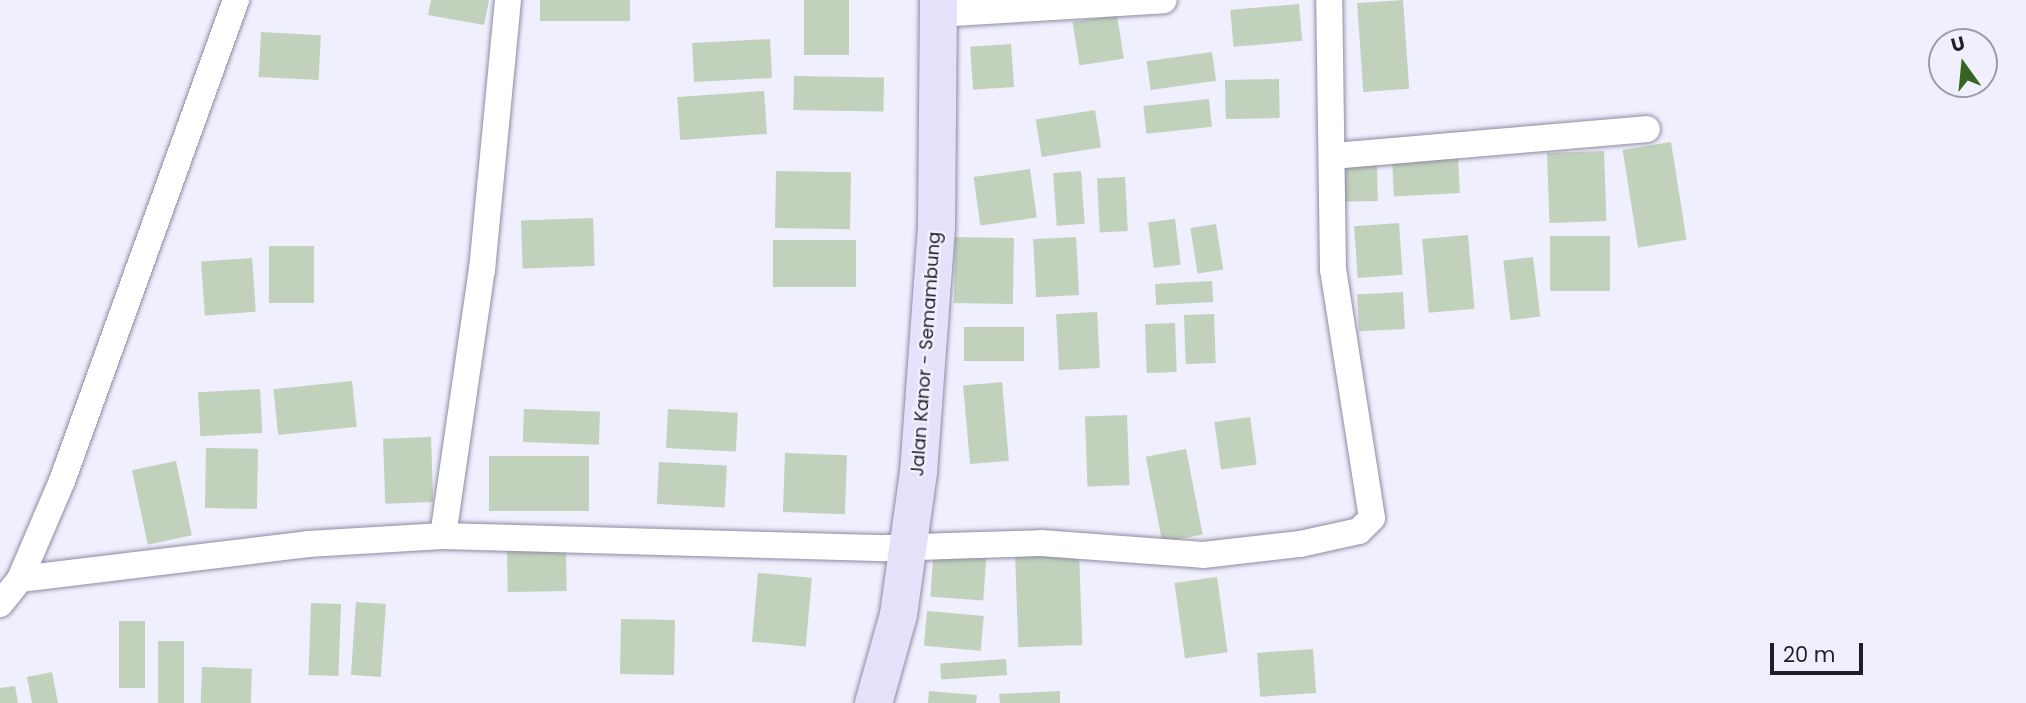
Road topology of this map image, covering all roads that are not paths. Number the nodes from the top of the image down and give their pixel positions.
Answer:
1 (236, 0) edge
2 (508, 0) edge
3 (1164, 0) edge
4 (1329, 0) edge
5 (938, 7) edge
6 (1647, 129) dead end
7 (1333, 156) junction
8 (443, 536) junction
9 (897, 548) junction
10 (20, 579) junction
11 (0, 604) edge
12 (873, 703) edge

1 - 10 street
2 - 8 street
3 - 5 street
4 - 7 street
5 - 9 street, Jalan Kanor - Semambung
6 - 7 street
7 - 9 street
8 - 9 street
8 - 10 street
9 - 12 street, Jalan Kanor - Semambung
10 - 11 street

